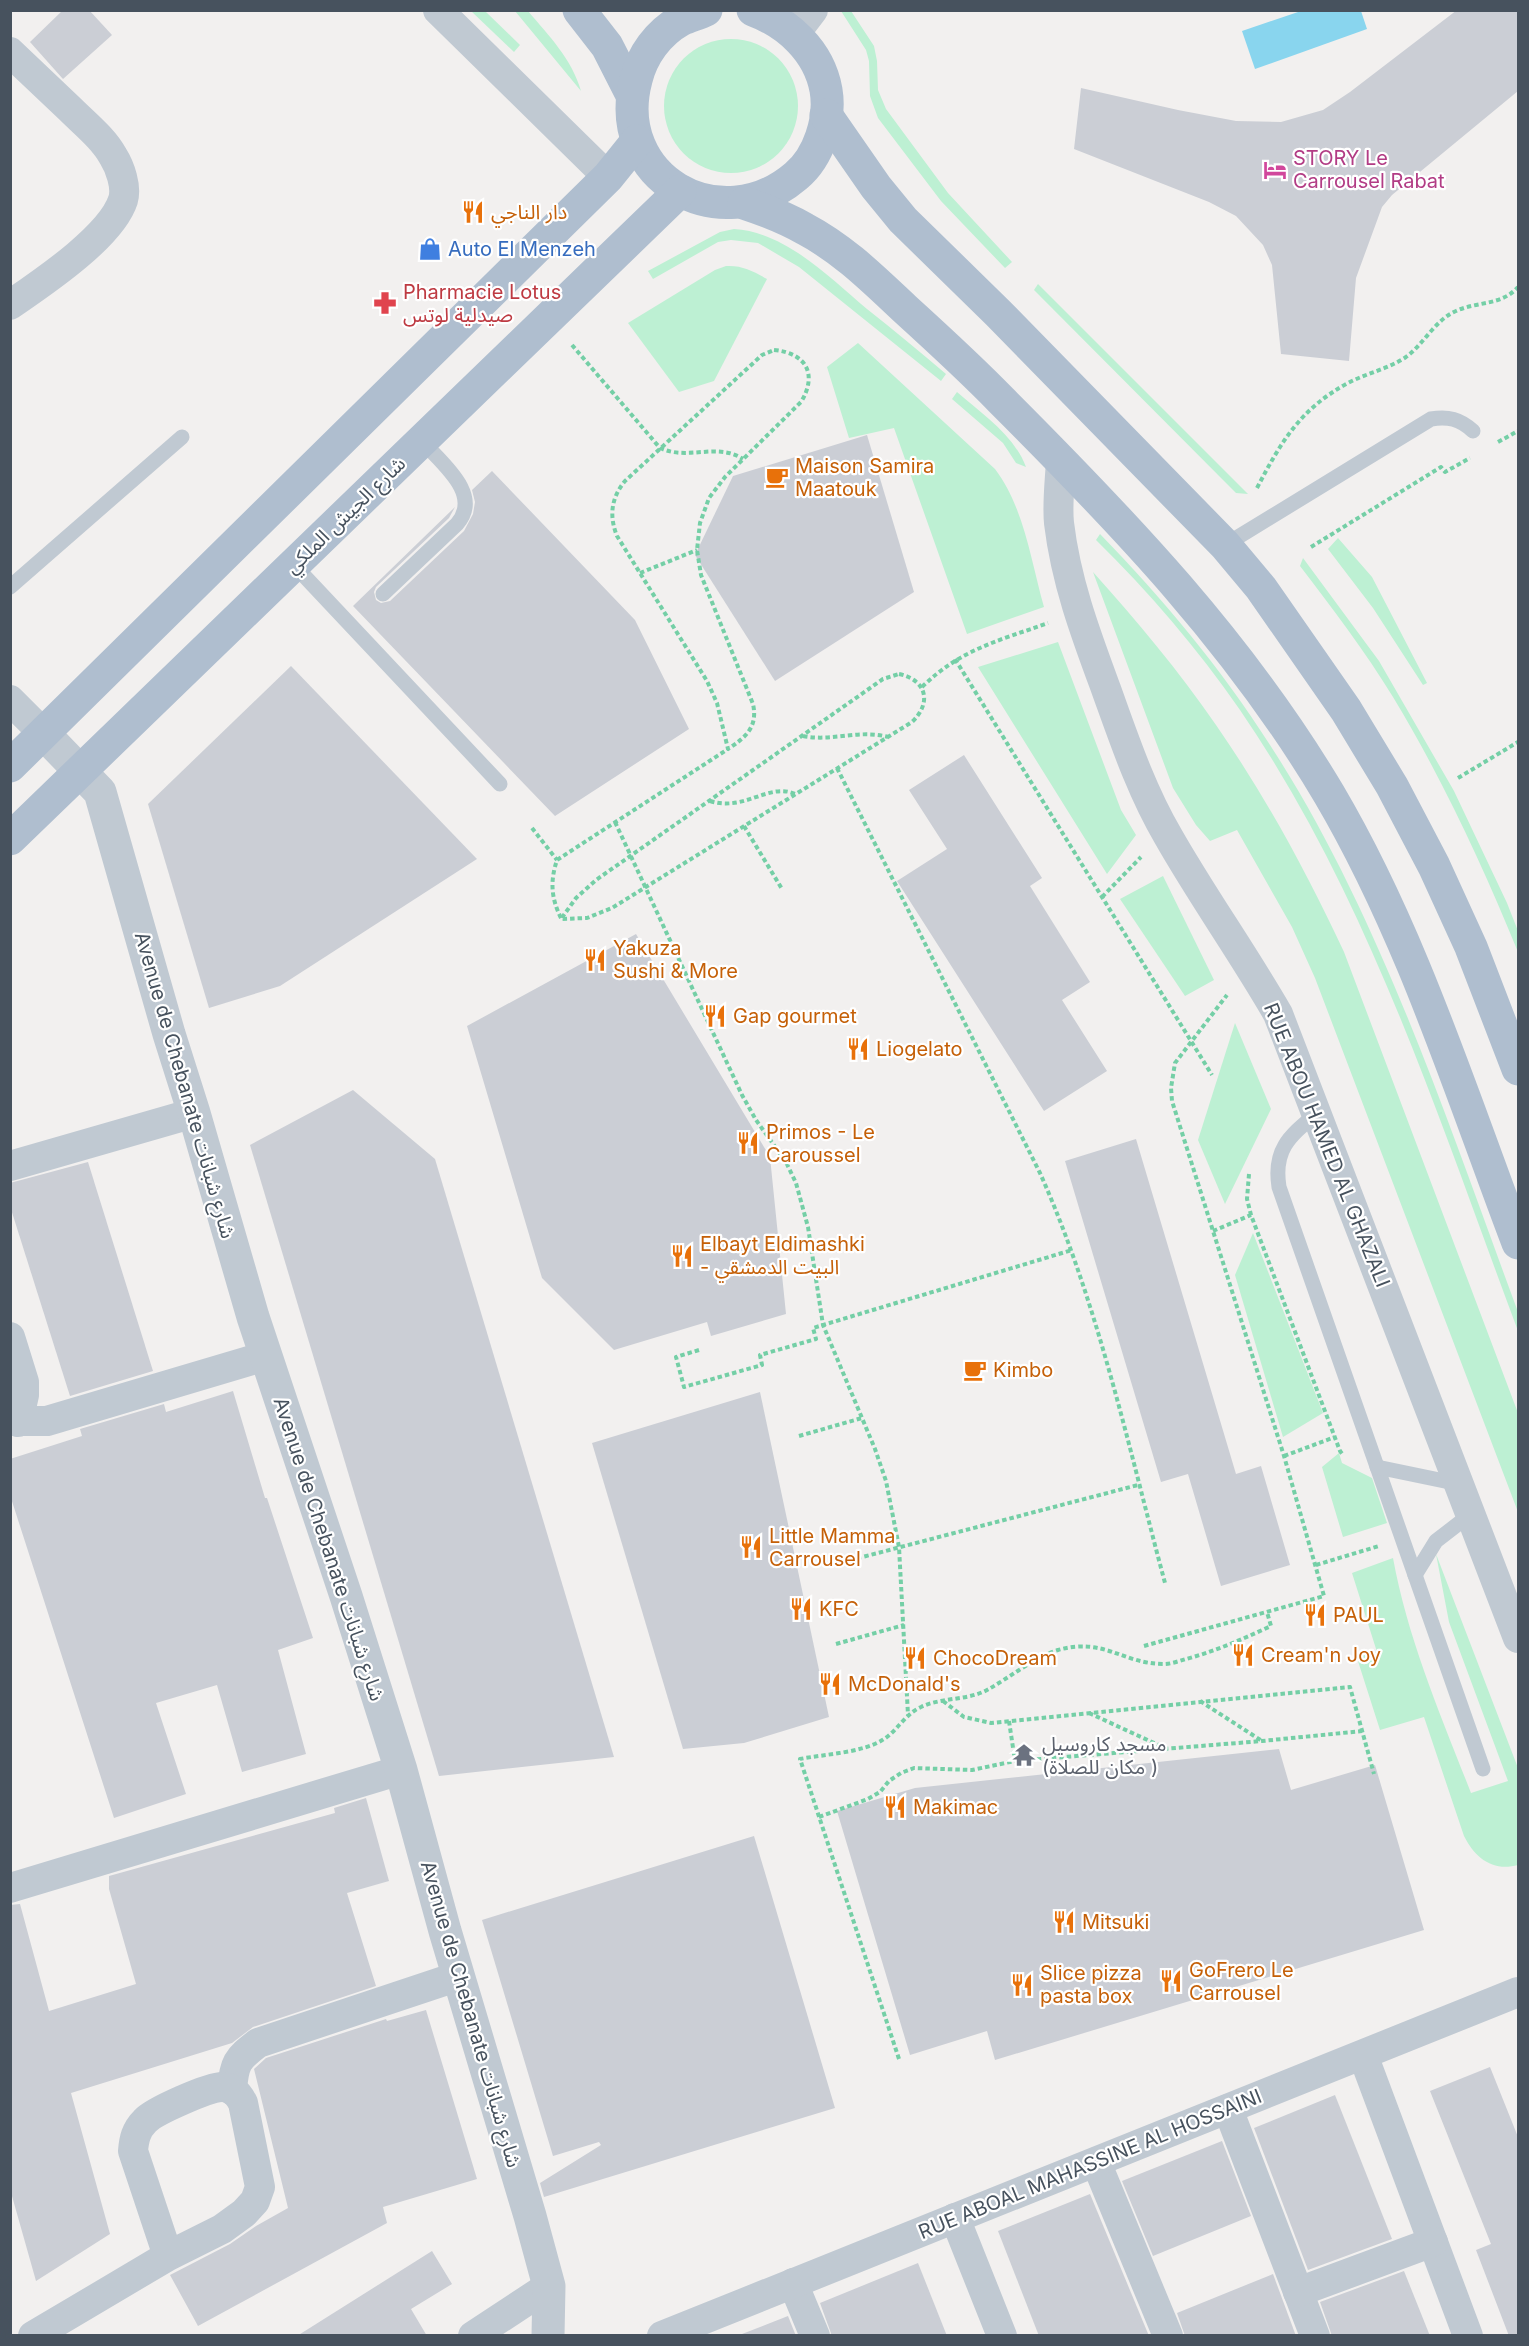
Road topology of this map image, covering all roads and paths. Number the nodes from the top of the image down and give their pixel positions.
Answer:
1 (438, 10) edge
2 (579, 10) edge
3 (706, 10) edge
4 (753, 10) edge
5 (804, 23) edge
6 (11, 54) edge
7 (632, 95) junction
8 (826, 115) junction
9 (637, 141) junction
10 (608, 177) junction
11 (680, 191) junction
12 (744, 203) junction
13 (1518, 287) edge
14 (10, 305) edge
15 (572, 344) dead end
16 (1473, 431) dead end
17 (1518, 431) edge
18 (182, 437) dead end
19 (422, 441) junction
20 (1491, 446) dead end
21 (660, 448) junction
22 (1472, 457) dead end
23 (743, 459) junction
24 (1061, 460) junction
25 (1257, 488) dead end
26 (1225, 545) junction
27 (1311, 547) dead end
28 (697, 549) junction
29 (294, 566) junction
30 (640, 573) junction
31 (10, 587) edge
32 (383, 594) dead end
33 (1054, 621) dead end
34 (955, 659) junction
35 (922, 687) junction
36 (10, 700) edge
37 (44, 735) junction
38 (802, 735) junction
39 (889, 737) junction
40 (1518, 742) edge
41 (728, 749) junction
42 (10, 766) edge
43 (837, 768) junction
44 (81, 772) junction
45 (1458, 778) dead end
46 (500, 784) dead end
47 (796, 794) junction
48 (709, 801) junction
49 (615, 822) junction
50 (744, 826) junction
51 (532, 828) dead end
52 (10, 839) edge
53 (1143, 855) dead end
54 (630, 856) junction
55 (557, 860) junction
56 (645, 887) junction
57 (782, 889) dead end
58 (1102, 897) junction
59 (561, 919) junction
60 (1233, 1002) dead end
61 (1191, 1042) junction
62 (1518, 1070) edge
63 (1212, 1075) dead end
64 (194, 1113) junction
65 (1316, 1114) junction
66 (10, 1166) edge
67 (1251, 1169) dead end
68 (1251, 1215) junction
69 (1213, 1232) junction
70 (1518, 1243) edge
71 (1072, 1250) junction
72 (823, 1324) junction
73 (10, 1337) edge
74 (699, 1350) dead end
75 (266, 1356) junction
76 (861, 1418) junction
77 (14, 1422) edge
78 (799, 1436) dead end
79 (1335, 1437) junction
80 (1284, 1456) junction
81 (1377, 1467) junction
82 (1459, 1484) junction
83 (1138, 1485) junction
84 (1471, 1514) junction
85 (1402, 1538) junction
86 (899, 1547) junction
87 (1316, 1565) junction
88 (828, 1566) dead end
89 (1415, 1575) junction
90 (1165, 1583) dead end
91 (1267, 1612) junction
92 (904, 1624) junction
93 (1518, 1638) edge
94 (836, 1644) dead end
95 (1143, 1646) dead end
96 (942, 1701) junction
97 (1200, 1701) junction
98 (1086, 1712) junction
99 (908, 1714) junction
100 (1009, 1721) junction
101 (1362, 1731) junction
102 (1262, 1741) junction
103 (1167, 1749) junction
104 (1015, 1761) junction
105 (1483, 1769) dead end
106 (401, 1770) junction
107 (1374, 1774) dead end
108 (819, 1817) junction
109 (10, 1887) edge
110 (459, 1976) junction
111 (1518, 1992) edge
112 (1363, 2055) junction
113 (899, 2059) dead end
114 (232, 2090) junction
115 (1228, 2109) junction
116 (1096, 2162) junction
117 (955, 2218) junction
118 (1433, 2242) junction
119 (168, 2256) junction
120 (793, 2283) junction
121 (549, 2286) junction
122 (1298, 2292) junction
123 (673, 2334) edge
124 (33, 2336) edge
125 (473, 2336) edge
126 (548, 2336) edge
127 (815, 2336) edge
128 (1002, 2336) edge
129 (1168, 2336) edge
130 (1315, 2336) edge
131 (1468, 2336) edge

1 - 10 street
2 - 7 main road
3 - 7 main road
4 - 5 main road
5 - 8 main road
6 - 14 street
7 - 9 main road
8 - 12 main road
8 - 26 main road
9 - 10 main road
9 - 11 main road
10 - 37 main road
11 - 12 main road
11 - 19 main road, شارع الجيش الملكي
12 - 24 main road
13 - 25 path
15 - 21 path
16 - 26 lane
17 - 20 path
18 - 31 lane
19 - 29 main road, شارع الجيش الملكي
19 - 32 lane
21 - 23 path
21 - 23 path
21 - 30 path
22 - 27 path
23 - 28 path
24 - 65 street, RUE ABOU HAMED AL GHAZALI
24 - 70 main road
26 - 62 main road
28 - 30 path
28 - 41 path
29 - 44 main road, شارع الجيش الملكي
29 - 46 lane
30 - 41 path
33 - 34 path
34 - 35 path
34 - 58 path
35 - 38 path
35 - 39 path
36 - 37 street
37 - 42 main road
37 - 44 street, Avenue de Chebanate شارع شبانات
38 - 39 path
38 - 48 path
39 - 43 path
40 - 45 path
41 - 49 path
43 - 47 path
43 - 71 path
44 - 52 main road, شارع الجيش الملكي
44 - 64 street, Avenue de Chebanate شارع شبانات
47 - 48 path
47 - 50 path
48 - 54 path
49 - 54 path
49 - 55 path
50 - 56 path
50 - 57 path
51 - 55 path
53 - 58 path
54 - 56 path
54 - 59 path
55 - 59 path
56 - 59 path
56 - 72 path
58 - 61 path
60 - 61 path
61 - 63 path
61 - 69 path
64 - 66 street
64 - 75 street, Avenue de Chebanate شارع شبانات
65 - 81 lane
65 - 82 street, RUE ABOU HAMED AL GHAZALI
67 - 68 path
68 - 69 path
68 - 79 path
69 - 80 path
71 - 72 path
71 - 83 path
72 - 74 path
72 - 76 path
73 - 77 street
75 - 77 street
75 - 106 street, Avenue de Chebanate شارع شبانات
76 - 78 path
76 - 86 path
79 - 80 path
79 - 81 path
80 - 87 path
81 - 82 lane
81 - 85 lane
82 - 84 street, RUE ABOU HAMED AL GHAZALI
83 - 86 path
83 - 90 path
84 - 89 lane
84 - 93 street, RUE ABOU HAMED AL GHAZALI
85 - 87 path
85 - 89 lane
86 - 88 path
86 - 92 path
87 - 91 path
89 - 105 lane
91 - 95 path
91 - 96 path
92 - 94 path
92 - 99 path
96 - 99 path
96 - 100 path
97 - 98 path
97 - 101 path
97 - 102 path
98 - 100 path
98 - 103 path
99 - 108 path
100 - 104 path
101 - 102 path
101 - 107 path
102 - 103 path
103 - 104 path
104 - 108 path
106 - 109 street
106 - 110 street, Avenue de Chebanate شارع شبانات
108 - 113 path
110 - 114 street
110 - 121 street, Avenue de Chebanate شارع شبانات
111 - 112 street, RUE ABOAL MAHASSINE AL HOSSAINI
112 - 115 street, RUE ABOAL MAHASSINE AL HOSSAINI
112 - 118 street
114 - 119 street
114 - 119 street
115 - 116 street, RUE ABOAL MAHASSINE AL HOSSAINI
115 - 122 street
116 - 117 street, RUE ABOAL MAHASSINE AL HOSSAINI
116 - 129 street
117 - 120 street, RUE ABOAL MAHASSINE AL HOSSAINI
117 - 128 street
118 - 122 street
118 - 131 street
119 - 124 street
120 - 123 street, RUE ABOAL MAHASSINE AL HOSSAINI
120 - 127 street
121 - 125 street
121 - 126 street, Avenue de Chebanate شارع شبانات
122 - 130 street

